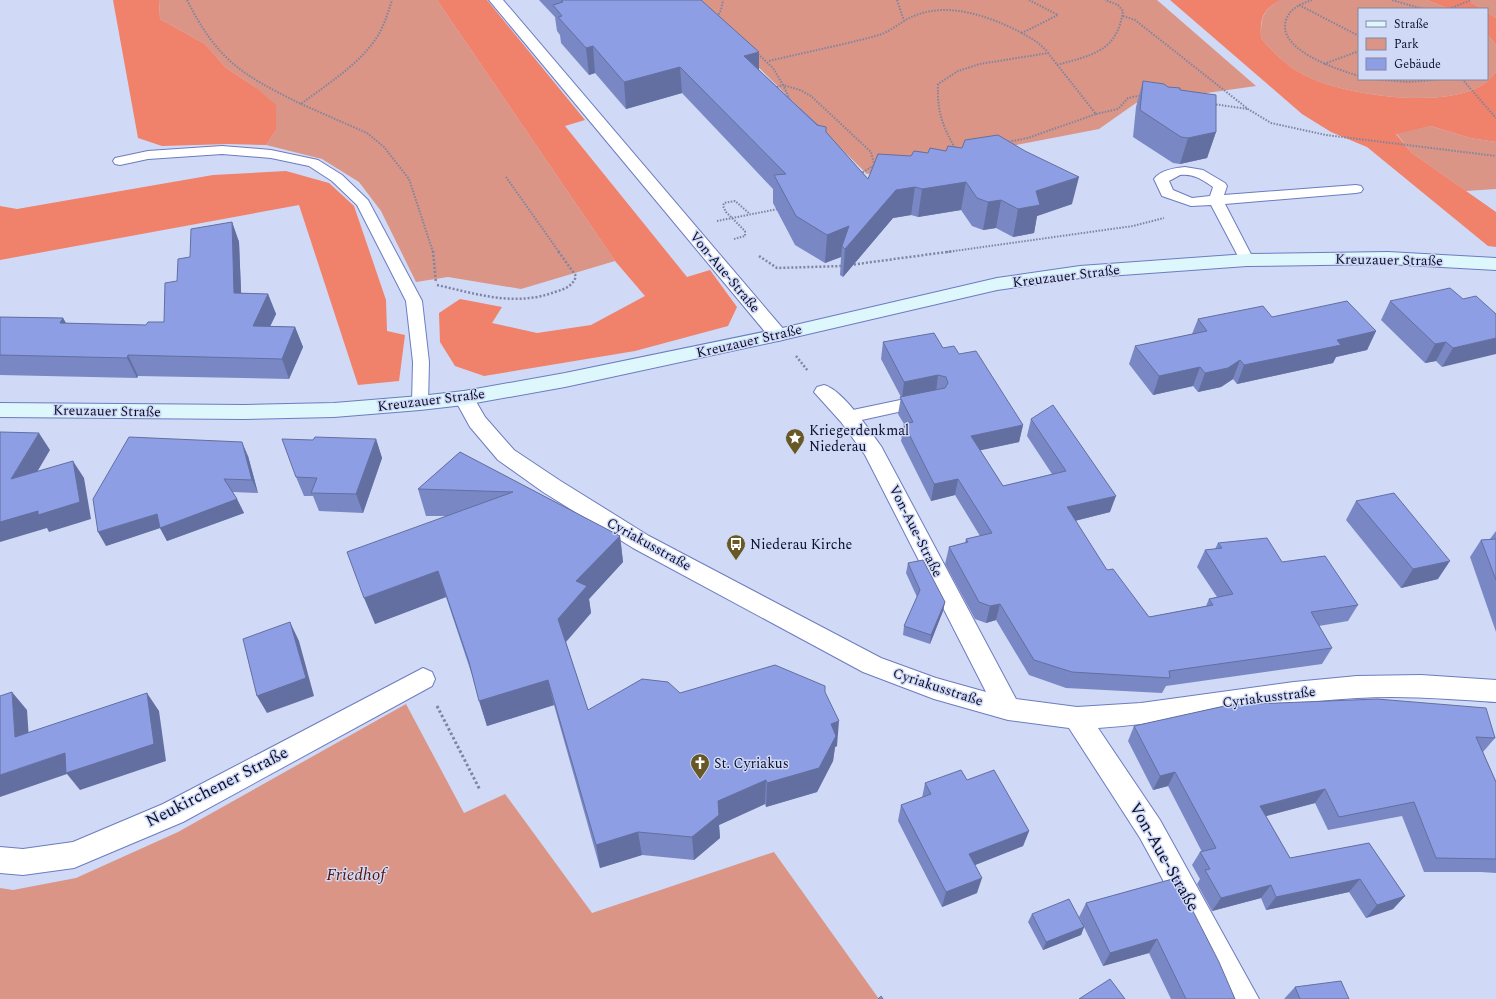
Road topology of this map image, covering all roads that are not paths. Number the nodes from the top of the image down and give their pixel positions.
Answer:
1 (496, 0) edge
2 (120, 161) dead end
3 (1356, 189) dead end
4 (1247, 260) junction
5 (1496, 264) edge
6 (778, 335) junction
7 (824, 392) road end
8 (464, 398) junction
9 (936, 399) edge
10 (420, 403) junction
11 (0, 410) edge
12 (848, 417) junction
13 (423, 679) road end
14 (1496, 692) edge
15 (1008, 709) junction
16 (1078, 718) junction
17 (0, 860) edge
18 (1244, 999) edge

1 - 6 street, Von-Aue-Straße
2 - 10 lane
3 - 4 lane
4 - 5 main road, Kreuzauer Straße
4 - 6 main road, Kreuzauer Straße
6 - 8 main road, Kreuzauer Straße
7 - 12 street, Von-Aue-Straße
8 - 10 main road, Kreuzauer Straße
8 - 15 street, Cyriakusstraße
9 - 12 lane
10 - 11 main road, Kreuzauer Straße
12 - 15 street, Von-Aue-Straße
13 - 17 street, Neukirchener Straße
14 - 16 street, Cyriakusstraße
15 - 16 street, Cyriakusstraße
16 - 18 street, Von-Aue-Straße

